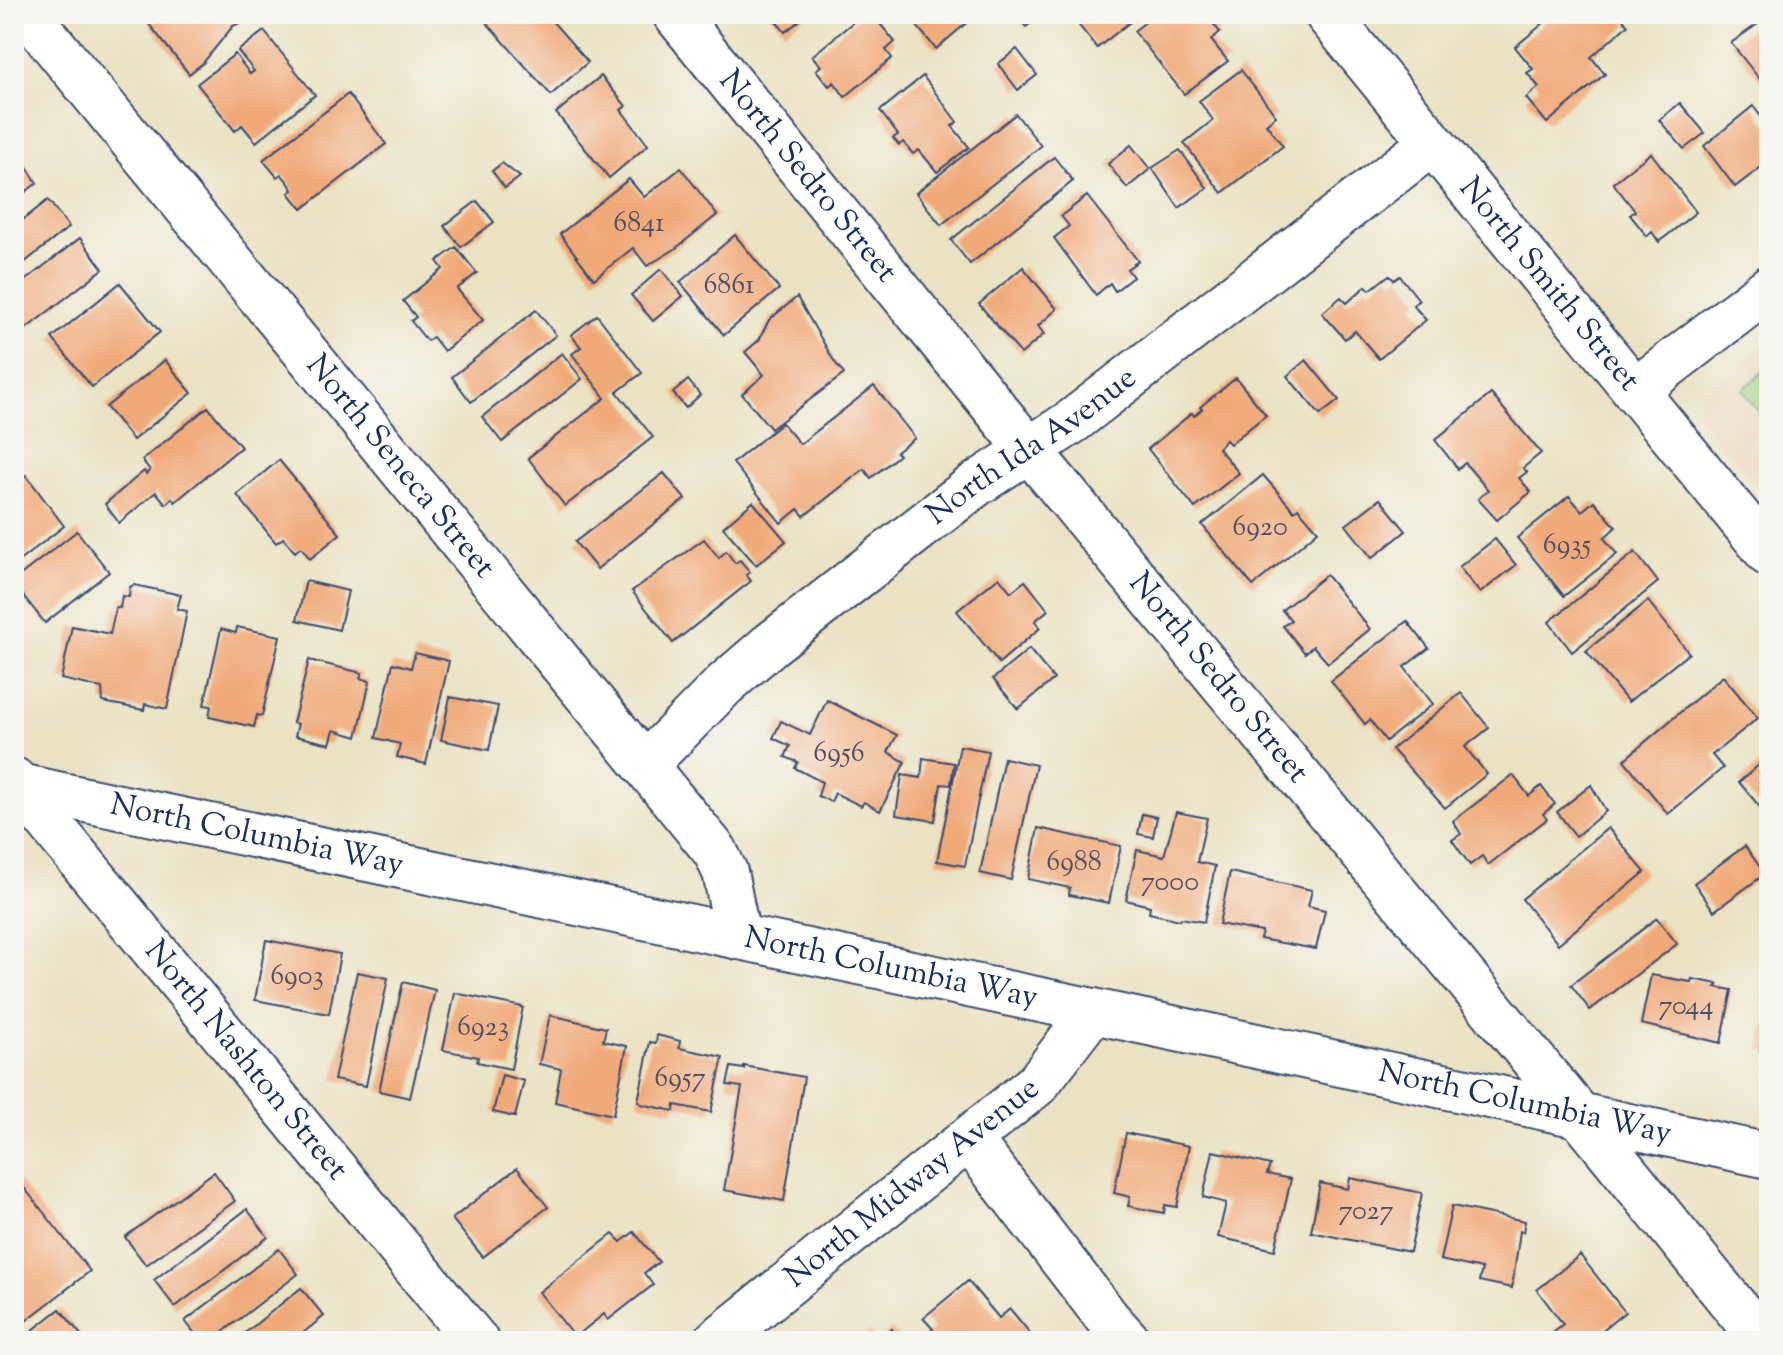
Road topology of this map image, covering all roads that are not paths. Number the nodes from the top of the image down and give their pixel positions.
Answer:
1 (675, 14) edge
2 (1327, 14) edge
3 (29, 21) edge
4 (1432, 143) junction
5 (1769, 288) edge
6 (1635, 391) junction
7 (1029, 450) junction
8 (1769, 554) edge
9 (645, 765) junction
10 (15, 784) edge
11 (738, 937) junction
12 (1093, 1011) junction
13 (1580, 1116) junction
14 (970, 1140) junction
15 (1769, 1156) edge
16 (476, 1341) edge
17 (716, 1341) edge
18 (1128, 1341) edge
19 (1763, 1341) edge

1 - 7 street, North Sedro Street
2 - 4 street, North Smith Street
3 - 9 street, North Seneca Street
4 - 6 street, North Smith Street
4 - 7 street, North Ida Avenue
5 - 6 street
6 - 8 street, North Smith Street
7 - 9 street, North Ida Avenue
7 - 13 street, North Sedro Street
9 - 11 street, North Seneca Street
10 - 11 street, North Columbia Way
10 - 16 street, North Nashton Street
11 - 12 street, North Columbia Way
12 - 13 street, North Columbia Way
12 - 14 street, North Midway Avenue
13 - 15 street, North Columbia Way
13 - 19 street, North Sedro Street
14 - 17 street, North Midway Avenue
14 - 18 street

